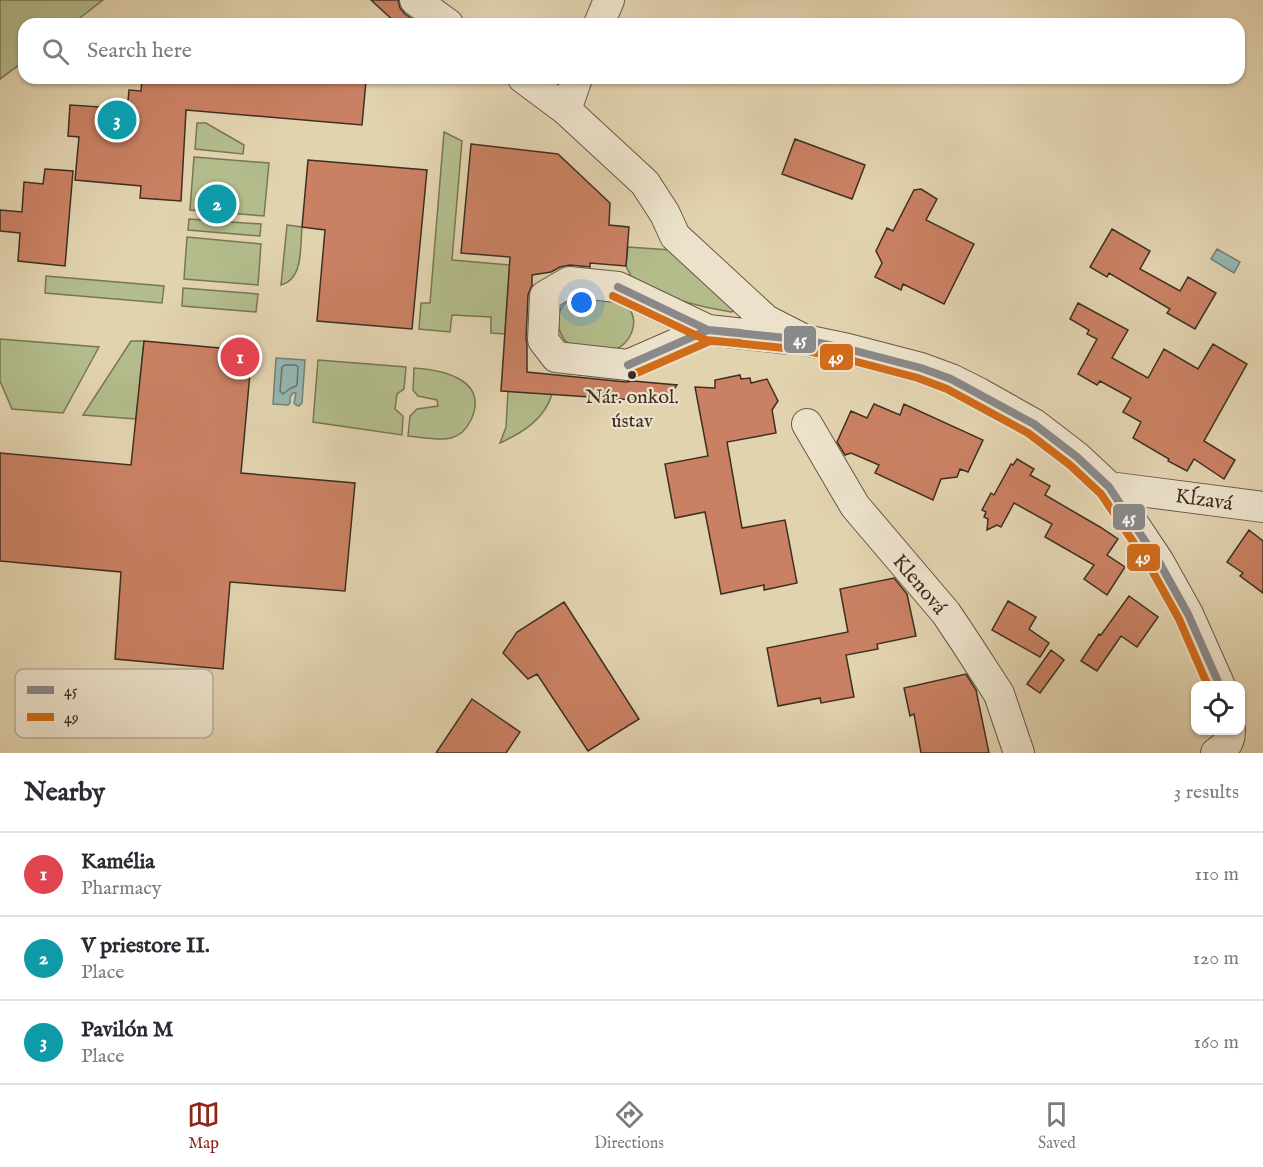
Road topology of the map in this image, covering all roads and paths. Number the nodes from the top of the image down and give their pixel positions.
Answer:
1 (415, 0) edge
2 (609, 0) edge
3 (440, 18) edge
4 (602, 18) edge
5 (531, 84) edge
6 (576, 84) edge
7 (566, 110) junction
8 (708, 330) junction
9 (805, 340) junction
10 (807, 423) dead end
11 (1109, 487) junction
12 (1263, 507) edge
13 (1218, 681) edge
14 (1230, 735) edge
15 (1019, 753) edge
16 (1216, 753) edge

1 - 3 street
2 - 4 street
5 - 7 street
6 - 7 street
7 - 9 street
8 - 8 street
8 - 9 street
9 - 11 street
10 - 15 street, Klenová
11 - 12 street, Kĺzavá
11 - 13 street
14 - 16 street

